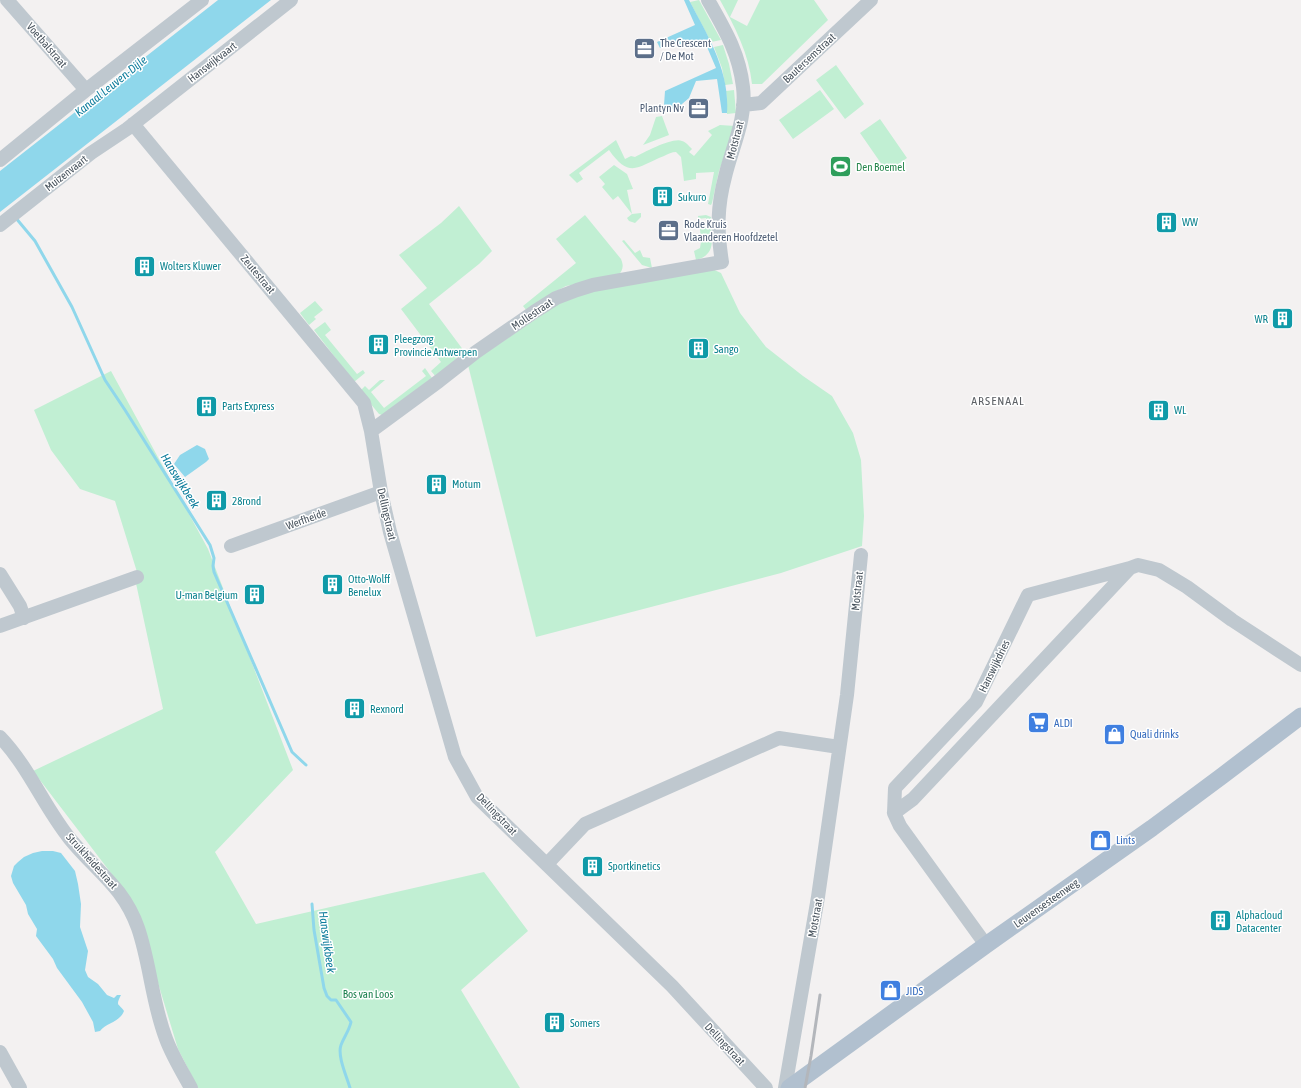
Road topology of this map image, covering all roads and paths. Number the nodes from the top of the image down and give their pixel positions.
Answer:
1 (7, 0) edge
2 (202, 0) edge
3 (291, 0) edge
4 (708, 0) edge
5 (871, 0) edge
6 (86, 90) junction
7 (743, 105) junction
8 (133, 124) junction
9 (0, 160) edge
10 (0, 225) edge
11 (722, 262) joint
12 (371, 431) junction
13 (381, 492) junction
14 (231, 546) dead end
15 (861, 555) dead end
16 (1130, 568) junction
17 (0, 574) edge
18 (136, 576) dead end
19 (24, 618) junction
20 (0, 626) edge
21 (1301, 664) edge
22 (1301, 716) edge
23 (0, 736) edge
24 (839, 747) junction
25 (894, 813) junction
26 (547, 864) junction
27 (986, 945) junction
28 (0, 1052) edge
29 (20, 1088) edge
30 (190, 1088) edge
31 (766, 1088) edge
32 (785, 1088) edge
33 (789, 1088) edge

1 - 6 street, Voetbalstraat
2 - 6 street
3 - 8 street, Hanswijkvaart
4 - 7 street, Motstraat
5 - 7 street, Bautersemstraat
6 - 9 street
7 - 11 street, Motstraat
8 - 10 street, Muizenvaart
8 - 12 street, Zeutestraat
11 - 12 street, Mollestraat
12 - 13 street, Dellingstraat
13 - 14 street, Werfheide
13 - 26 street, Dellingstraat
15 - 24 street, Motstraat
16 - 21 street, Hanswijkdries
16 - 25 street
16 - 25 street, Hanswijkdries
17 - 19 street
18 - 19 street
19 - 20 street
22 - 27 main road, Leuvensesteenweg
23 - 30 street, Struikheidestraat
24 - 26 street
24 - 32 street, Motstraat
25 - 27 street
26 - 31 street, Dellingstraat
27 - 33 main road, Leuvensesteenweg
28 - 29 street

